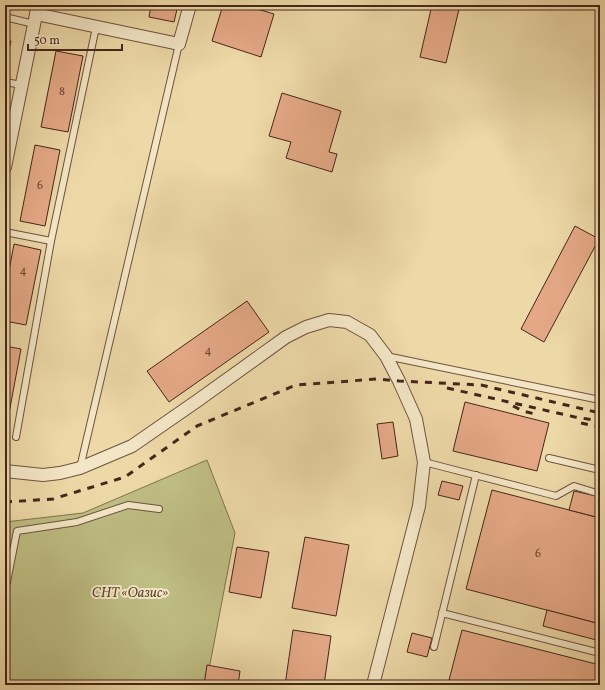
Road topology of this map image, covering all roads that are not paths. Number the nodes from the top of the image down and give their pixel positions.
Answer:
1 (190, 5) edge
2 (36, 14) edge
3 (5, 17) edge
4 (96, 27) junction
5 (179, 44) junction
6 (5, 82) edge
7 (22, 85) junction
8 (5, 167) edge
9 (5, 232) edge
10 (51, 241) junction
11 (386, 356) junction
12 (600, 400) edge
13 (16, 437) dead end
14 (549, 458) dead end
15 (424, 462) junction
16 (80, 468) junction
17 (600, 470) edge
18 (5, 471) edge
19 (476, 475) junction
20 (600, 494) edge
21 (159, 509) dead end
22 (5, 588) edge
23 (442, 613) junction
24 (434, 647) dead end
25 (600, 653) edge
26 (373, 685) edge

1 - 5 street
2 - 3 lane
2 - 4 street
2 - 7 street
4 - 5 street
4 - 10 lane
5 - 16 lane
6 - 7 lane
7 - 8 street
9 - 10 lane
10 - 13 lane
11 - 12 lane
11 - 15 street
11 - 16 street
14 - 17 lane
15 - 19 lane
15 - 26 street
16 - 18 street
19 - 20 lane
19 - 23 lane
21 - 22 lane
23 - 24 lane
23 - 25 lane

